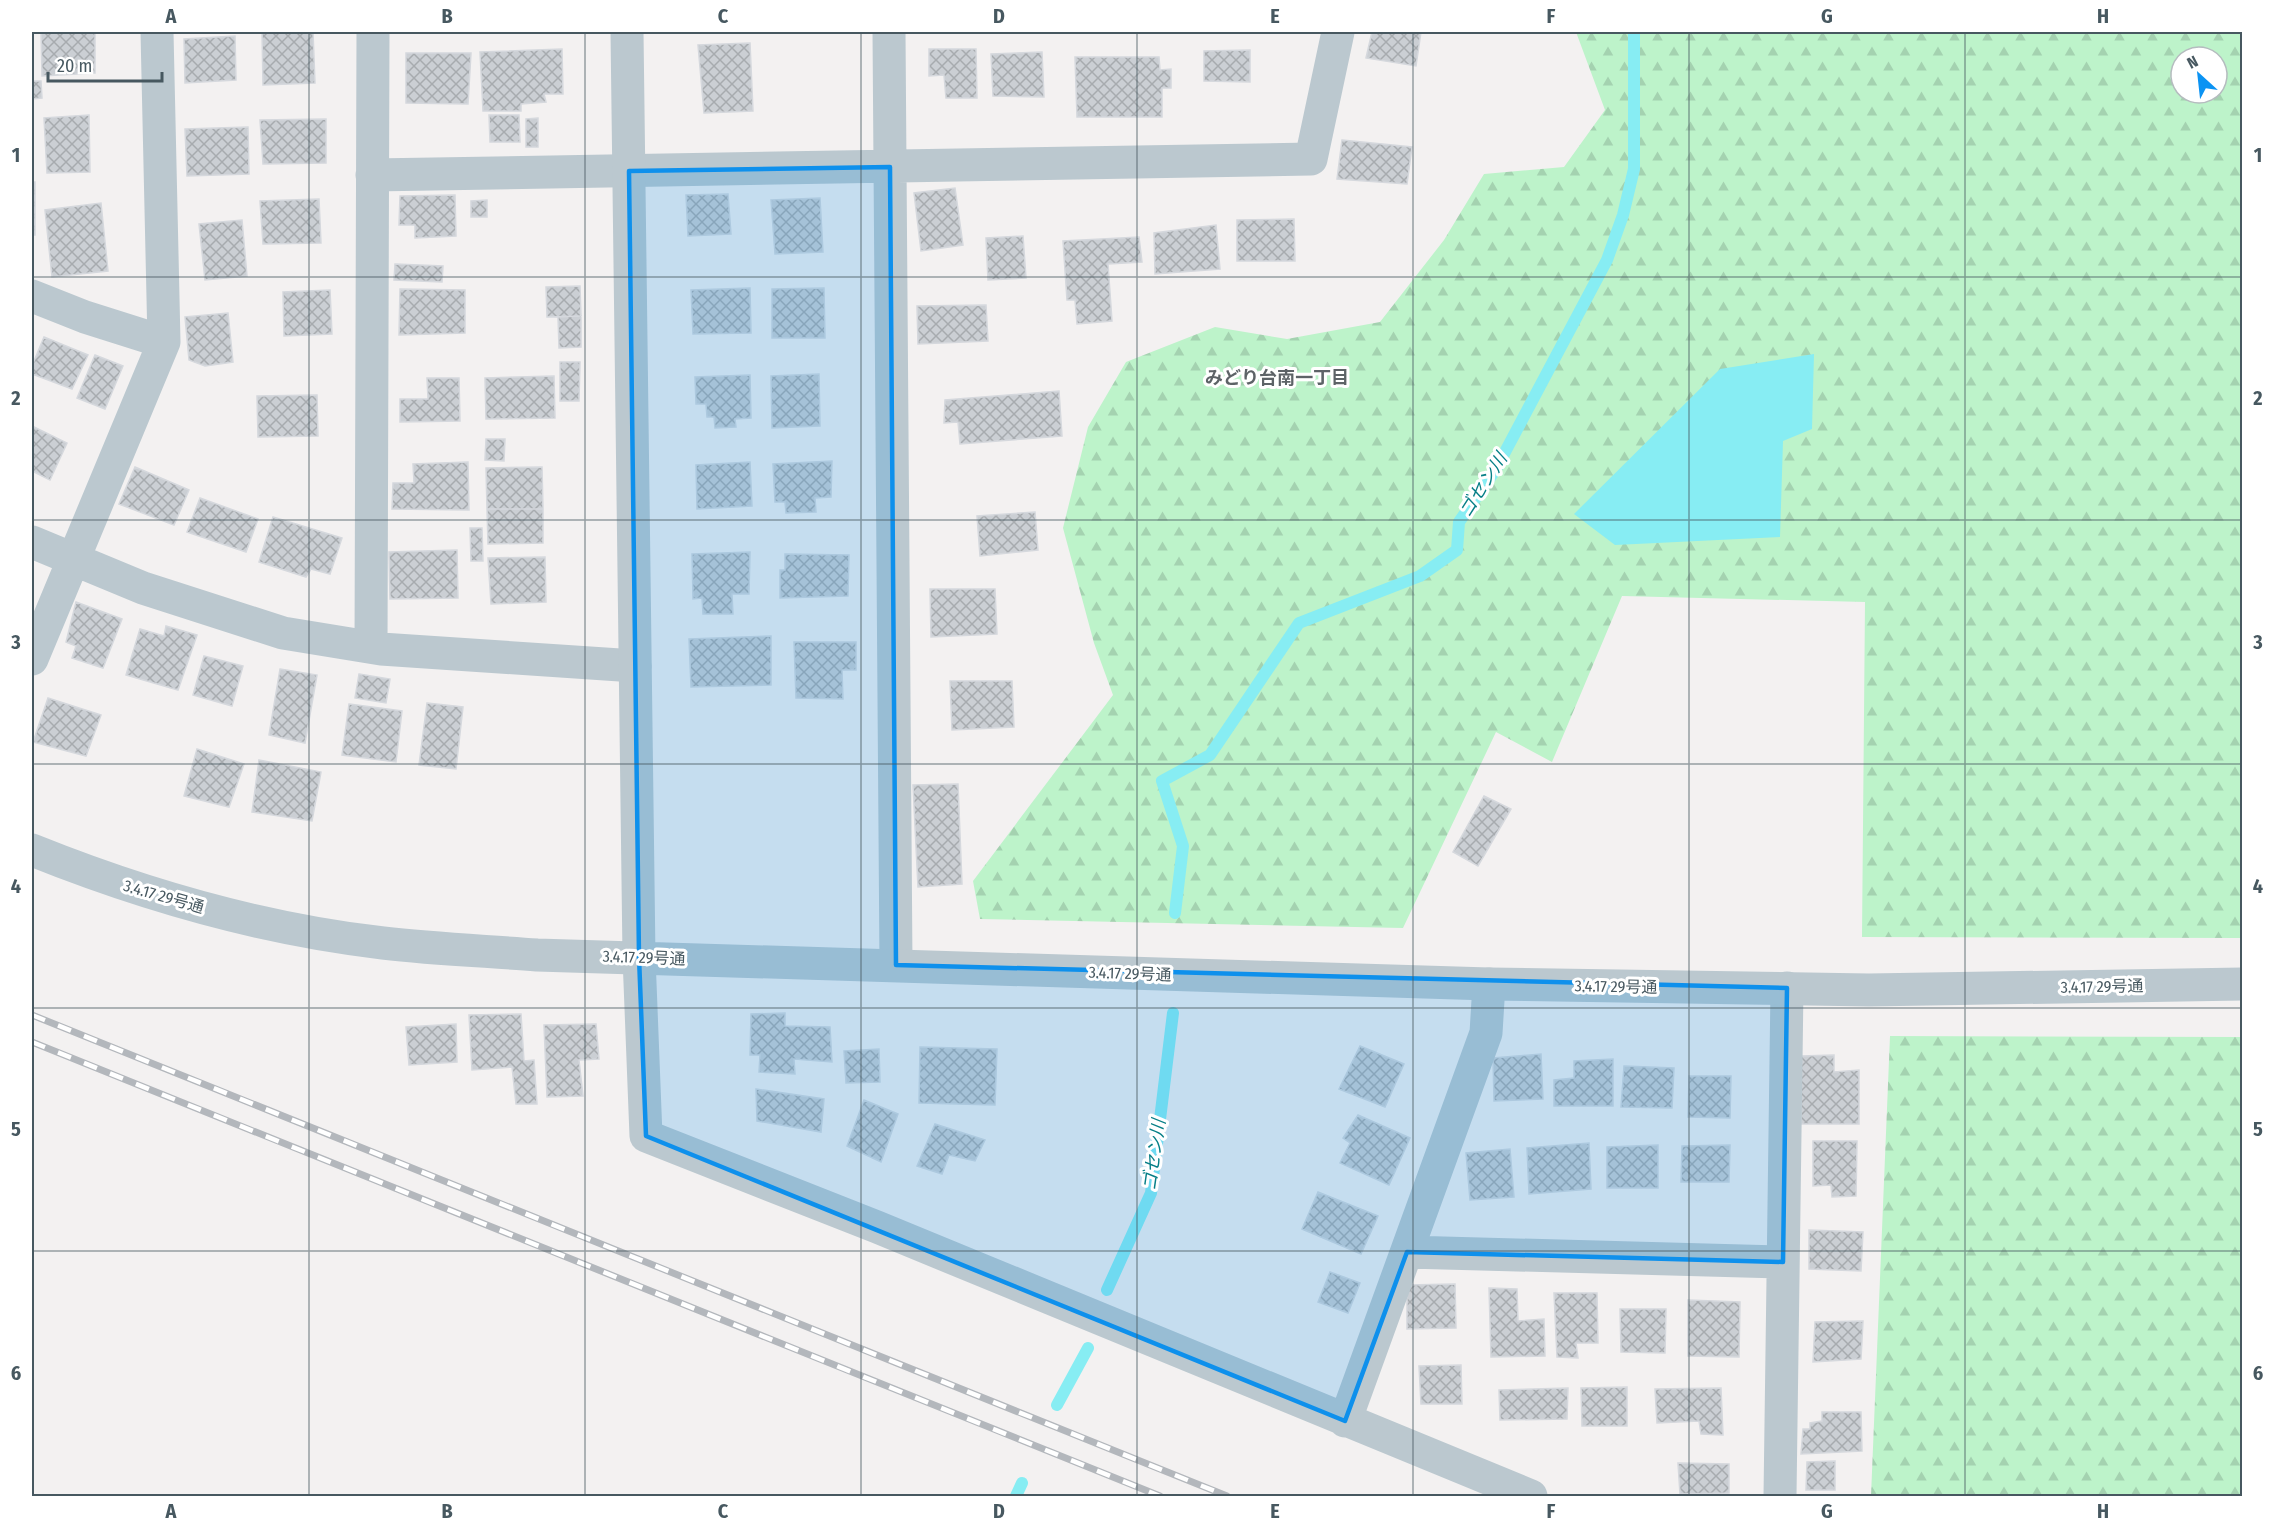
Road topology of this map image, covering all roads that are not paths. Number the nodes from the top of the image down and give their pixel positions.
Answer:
1 (157, 32) edge
2 (373, 32) edge
3 (627, 32) edge
4 (889, 32) edge
5 (1338, 32) edge
6 (890, 166) junction
7 (628, 171) junction
8 (372, 175) junction
9 (32, 296) edge
10 (164, 342) junction
11 (32, 542) edge
12 (74, 560) junction
13 (371, 647) junction
14 (32, 659) edge
15 (635, 666) junction
16 (32, 850) edge
17 (639, 957) junction
18 (896, 965) junction
19 (1489, 984) junction
20 (2242, 984) edge
21 (1787, 988) junction
22 (1407, 1251) junction
23 (1783, 1262) junction
24 (1346, 1421) junction
25 (1530, 1497) edge
26 (1780, 1497) edge

1 - 10 street
2 - 8 street
3 - 7 street
4 - 6 street
5 - 6 street
6 - 7 street
6 - 18 street
7 - 8 street
7 - 15 street
8 - 13 street
9 - 10 street
10 - 12 street
11 - 12 street
12 - 13 street
12 - 14 street
13 - 15 street
15 - 17 street
16 - 17 street, 3.4.17 29号通
17 - 18 street, 3.4.17 29号通
17 - 24 street
18 - 19 street, 3.4.17 29号通
19 - 21 street, 3.4.17 29号通
19 - 22 street
20 - 21 street, 3.4.17 29号通
21 - 23 street
22 - 23 street
22 - 24 street
23 - 26 street
24 - 25 street

